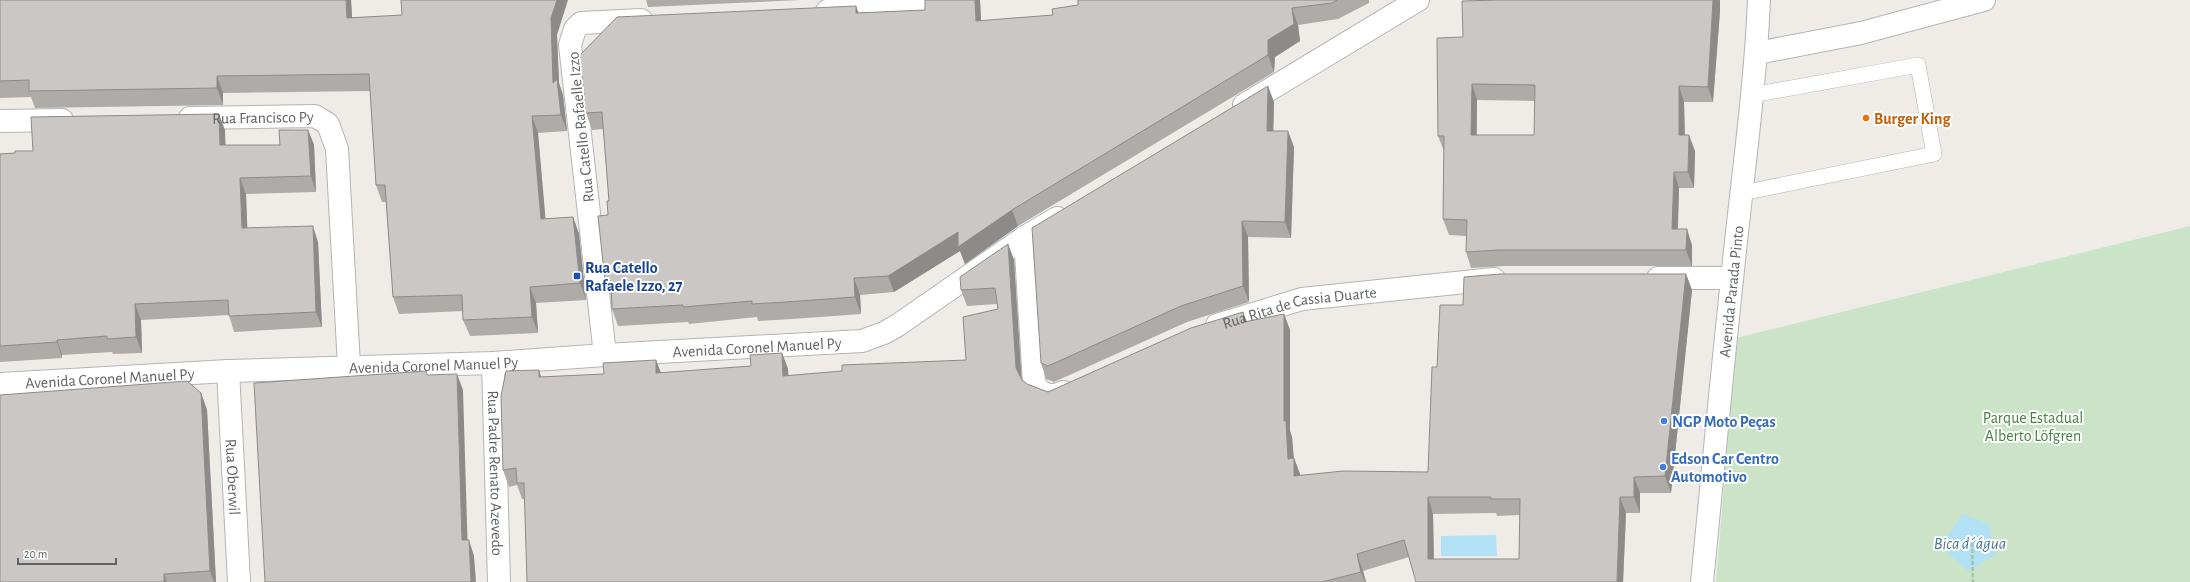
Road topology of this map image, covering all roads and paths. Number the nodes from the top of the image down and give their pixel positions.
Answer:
1 (966, 0) edge
2 (1418, 0) edge
3 (1759, 0) edge
4 (1984, 0) edge
5 (804, 12) edge
6 (661, 19) edge
7 (1757, 53) junction
8 (1752, 95) junction
9 (1228, 115) edge
10 (173, 118) edge
11 (79, 120) edge
12 (0, 121) edge
13 (1742, 193) junction
14 (1072, 209) edge
15 (1025, 237) junction
16 (1512, 278) edge
17 (1638, 278) edge
18 (1732, 278) junction
19 (1200, 331) edge
20 (605, 354) junction
21 (492, 363) junction
22 (349, 366) junction
23 (228, 371) junction
24 (0, 384) edge
25 (1082, 384) edge
26 (1972, 543) dead end
27 (239, 582) edge
28 (499, 582) edge
29 (1702, 582) edge
30 (1973, 582) edge

1 - 5 street
2 - 9 street
3 - 7 street, Avenida Parada Pinto
4 - 7 street
6 - 20 street, Rua Catello Rafaelle Izzo
7 - 8 street, Avenida Parada Pinto
8 - 13 street, Avenida Parada Pinto
8 - 13 lane
10 - 22 street, Rua Francisco Py
11 - 12 street
13 - 18 street, Avenida Parada Pinto
14 - 15 street, Avenida Coronel Manuel Py
15 - 20 street, Avenida Coronel Manuel Py
15 - 25 street
16 - 19 street, Rua Rita de Cassia Duarte
17 - 18 street
18 - 29 street, Avenida Parada Pinto
20 - 21 street, Avenida Coronel Manuel Py
21 - 22 street, Avenida Coronel Manuel Py
21 - 28 street, Rua Padre Renato Azevedo
22 - 23 street, Avenida Coronel Manuel Py
23 - 24 street, Avenida Coronel Manuel Py
23 - 27 street, Rua Oberwil
26 - 30 path

